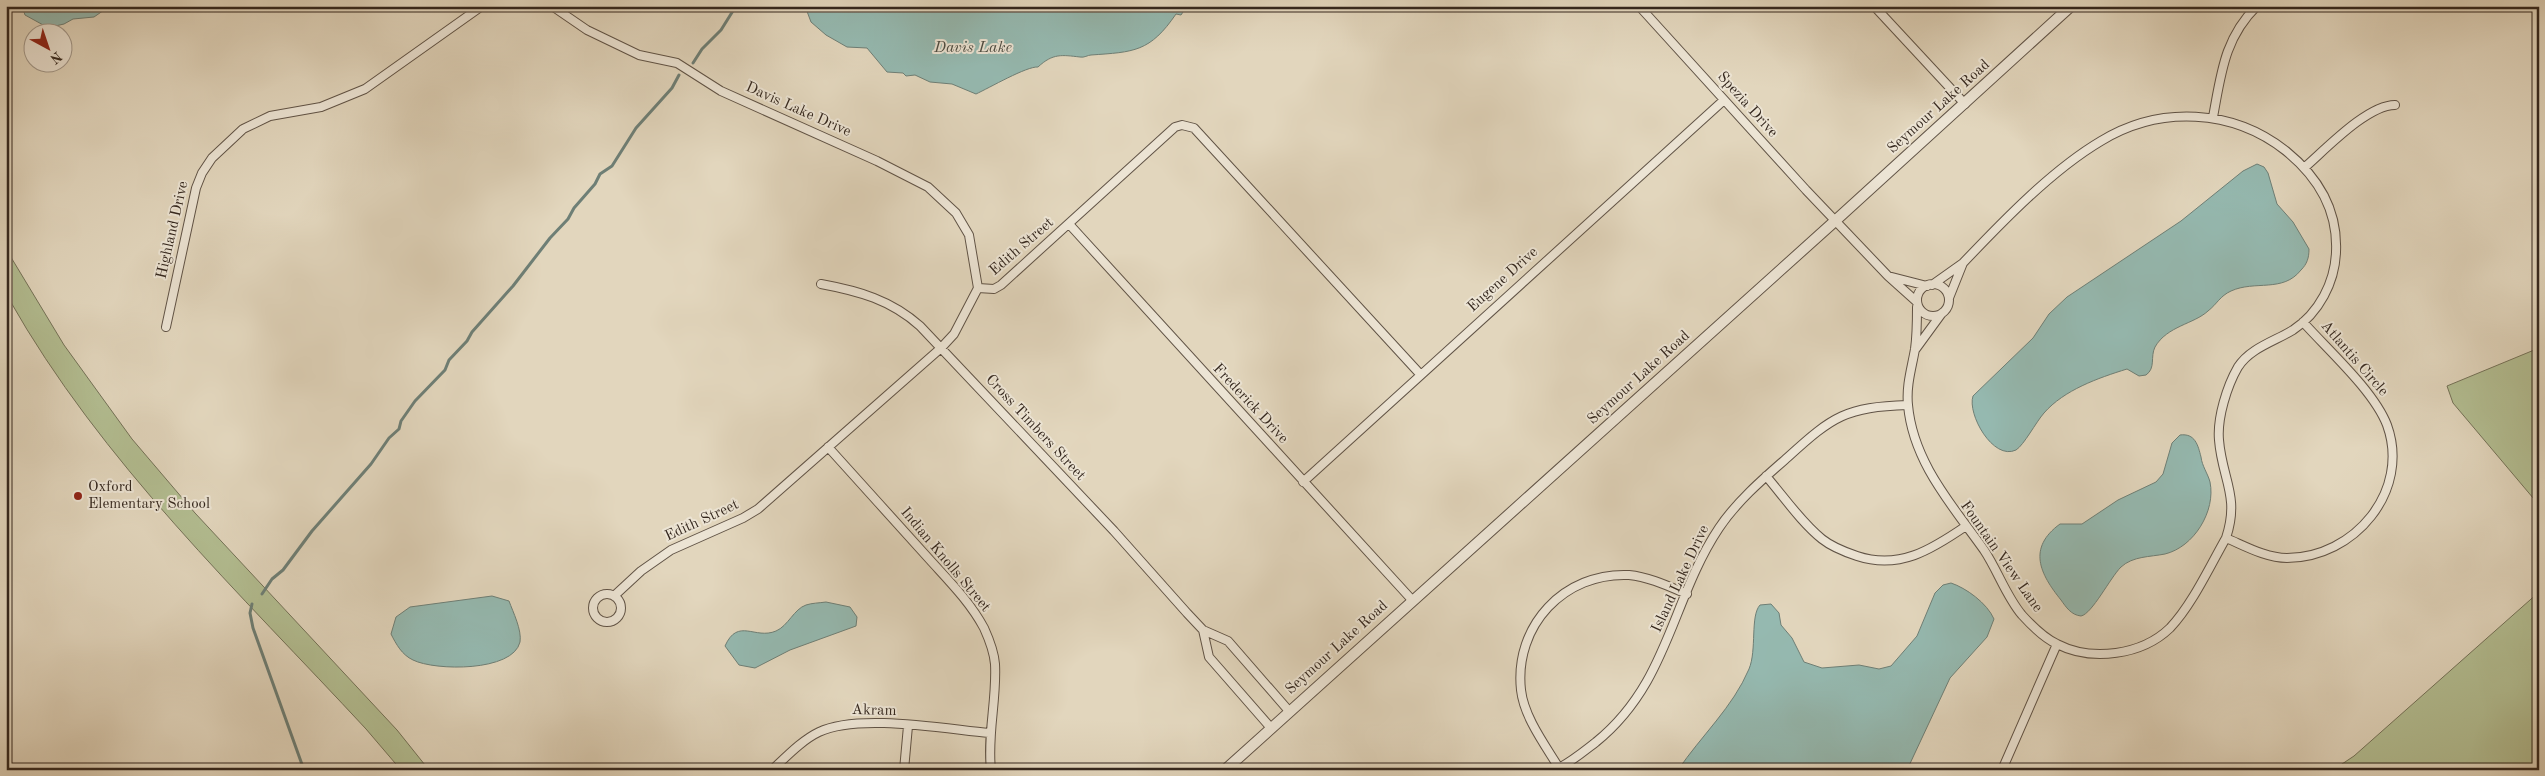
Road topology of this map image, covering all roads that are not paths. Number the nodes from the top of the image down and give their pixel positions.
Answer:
1 (482, 6) edge
2 (552, 6) edge
3 (1639, 6) edge
4 (1874, 6) edge
5 (2071, 6) edge
6 (2257, 6) edge
7 (1724, 100) junction
8 (1965, 104) junction
9 (2395, 105) dead end
10 (2214, 117) junction
11 (2304, 168) junction
12 (1835, 222) junction
13 (1069, 224) junction
14 (1963, 263) junction
15 (1888, 276) junction
16 (821, 284) dead end
17 (1930, 285) junction
18 (978, 288) junction
19 (1949, 298) junction
20 (1917, 305) junction
21 (1942, 313) junction
22 (2303, 322) junction
23 (166, 326) dead end
24 (941, 348) junction
25 (1915, 350) junction
26 (1420, 374) junction
27 (1908, 404) junction
28 (828, 447) junction
29 (1766, 476) junction
30 (1303, 482) junction
31 (1966, 526) junction
32 (2226, 538) junction
33 (1687, 594) junction
34 (614, 596) dead end
35 (1413, 601) junction
36 (1203, 630) junction
37 (2057, 644) junction
38 (1289, 711) junction
39 (908, 726) junction
40 (1271, 728) junction
41 (989, 733) junction
42 (1557, 769) edge
43 (772, 770) edge
44 (904, 770) edge
45 (991, 770) edge
46 (1225, 770) edge
47 (2002, 770) edge

1 - 23 street, Highland Drive
2 - 18 street, Davis Lake Drive
3 - 7 street, Spezia Drive
4 - 8 street
5 - 8 street, Seymour Lake Road
6 - 10 street
7 - 12 street, Spezia Drive
7 - 26 street, Eugene Drive
8 - 12 street, Seymour Lake Road
9 - 11 street
10 - 11 street, Fountain View Lane
10 - 14 street, Fountain View Lane
11 - 22 street, Fountain View Lane
12 - 15 street, Spezia Drive
12 - 35 street, Seymour Lake Road
13 - 18 street, Edith Street
13 - 26 street, Edith Street
13 - 30 street, Frederick Drive
14 - 17 street, Fountain View Lane
14 - 19 street, Fountain View Lane
15 - 17 street
15 - 20 street
16 - 24 street, Cross Timbers Street
17 - 19 street
17 - 20 street
18 - 24 street, Edith Street
19 - 21 street
20 - 21 street
20 - 25 street, Fountain View Lane
21 - 25 street, Fountain View Lane
22 - 32 street, Fountain View Lane
22 - 32 street, Atlantis Circle
24 - 28 street, Edith Street
24 - 36 street, Cross Timbers Street
25 - 27 street, Fountain View Lane
26 - 30 street, Eugene Drive
27 - 29 street, Island Lake Drive
27 - 31 street, Fountain View Lane
28 - 34 street, Edith Street
28 - 41 street, Indian Knolls Street
29 - 31 street
29 - 33 street, Island Lake Drive
30 - 35 street, Frederick Drive
31 - 37 street, Fountain View Lane
32 - 37 street, Fountain View Lane
33 - 42 street, Island Lake Drive
33 - 42 street
35 - 38 street, Seymour Lake Road
36 - 38 street, Cross Timbers Street
36 - 40 street
37 - 47 street
38 - 40 street, Seymour Lake Road
39 - 41 street, Akram
39 - 43 street, Akram
39 - 44 street
40 - 46 street, Seymour Lake Road
41 - 45 street, Indian Knolls Street

